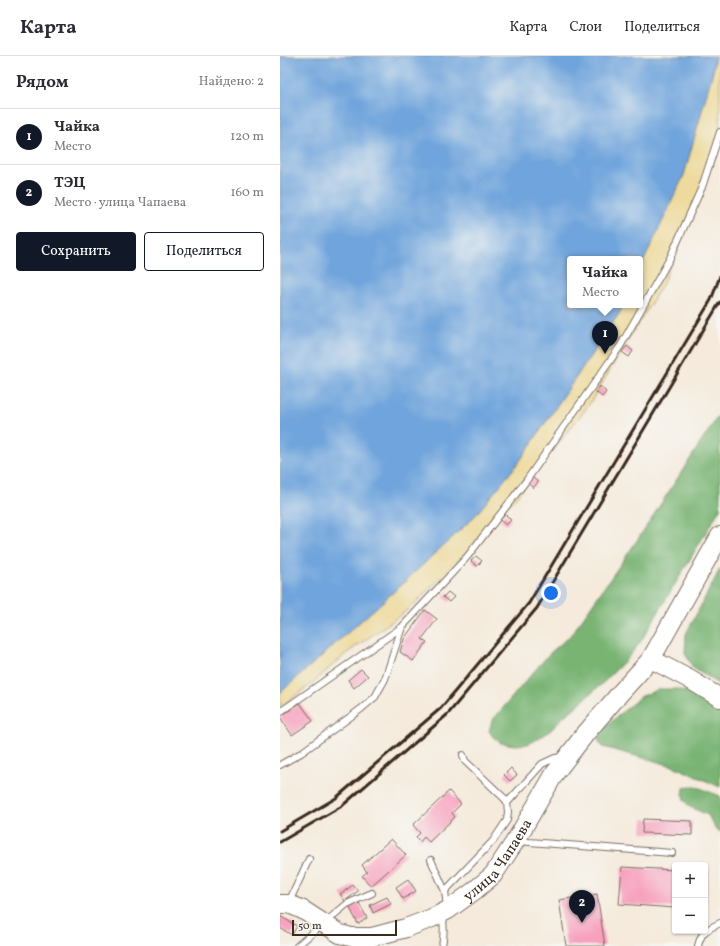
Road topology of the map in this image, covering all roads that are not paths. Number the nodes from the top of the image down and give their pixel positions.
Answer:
1 (720, 132) edge
2 (643, 306) edge
3 (642, 308) edge
4 (720, 536) edge
5 (402, 627) junction
6 (651, 659) junction
7 (720, 698) edge
8 (280, 712) edge
9 (463, 755) dead end
10 (567, 757) junction
11 (281, 763) edge
12 (506, 803) junction
13 (516, 840) junction
14 (672, 853) dead end
15 (309, 859) dead end
16 (430, 860) dead end
17 (445, 891) junction
18 (372, 893) dead end
19 (284, 904) edge
20 (445, 912) junction
21 (323, 923) junction
22 (720, 923) edge
23 (297, 946) edge
24 (442, 946) edge
25 (698, 946) edge

1 - 2 lane
3 - 5 lane
4 - 6 main road, улица Чапаева
5 - 8 lane
5 - 11 lane
6 - 7 main road
6 - 10 main road, улица Чапаева
9 - 12 lane
10 - 12 lane
10 - 13 main road, улица Чапаева
12 - 17 lane
13 - 14 lane
13 - 20 main road, улица Чапаева
15 - 19 lane
16 - 17 lane
17 - 20 lane
18 - 21 lane
19 - 21 main road, улица Чапаева
20 - 21 main road, улица Чапаева
20 - 24 lane
21 - 23 lane
22 - 25 lane

